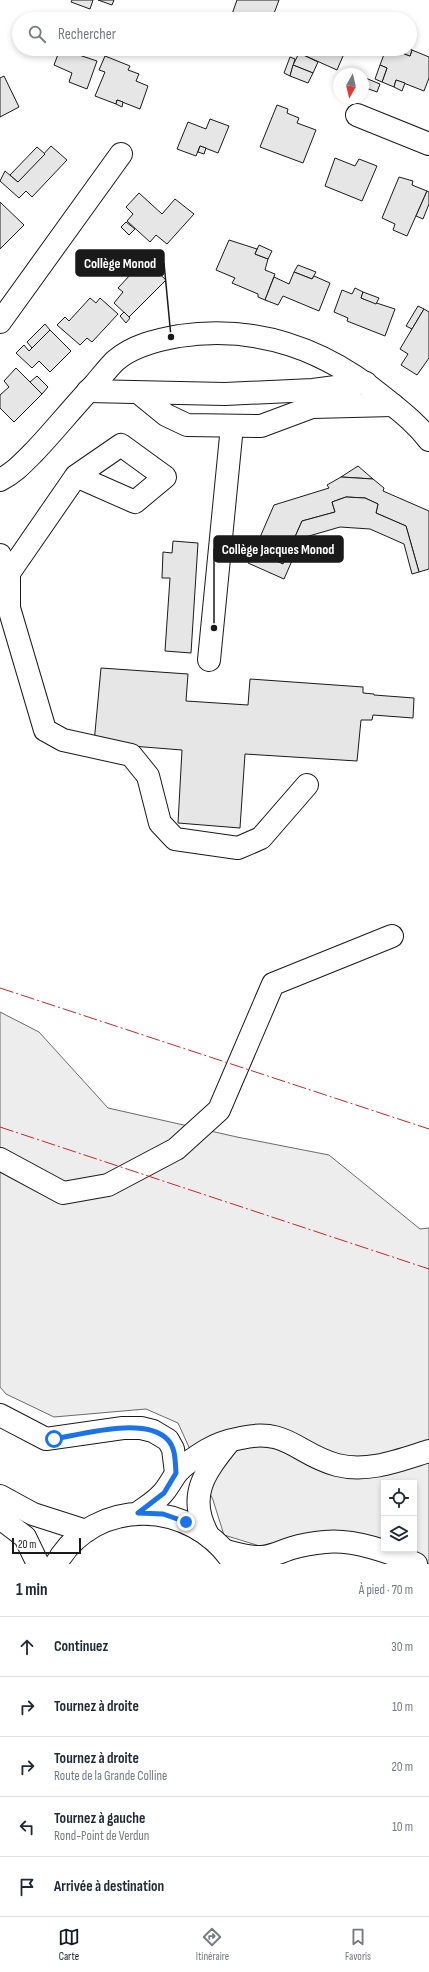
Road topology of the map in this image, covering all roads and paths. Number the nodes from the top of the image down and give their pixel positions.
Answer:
1 (357, 115) dead end
2 (429, 144) edge
3 (121, 154) dead end
4 (0, 322) edge
5 (366, 383) junction
6 (88, 391) junction
7 (139, 392) junction
8 (393, 405) junction
9 (232, 426) junction
10 (429, 440) edge
11 (76, 476) dead end
12 (0, 480) edge
13 (4, 564) edge
14 (209, 660) dead end
15 (307, 785) dead end
16 (392, 936) dead end
17 (0, 1159) edge
18 (0, 1415) edge
19 (231, 1440) junction
20 (429, 1451) edge
21 (176, 1473) junction
22 (0, 1496) edge
23 (138, 1513) junction
24 (0, 1518) edge
25 (86, 1531) junction
26 (207, 1534) junction
27 (230, 1558) edge
28 (38, 1564) edge
29 (56, 1564) edge
30 (416, 1564) edge

1 - 2 street
3 - 4 street
5 - 6 street
5 - 7 street
5 - 8 street
6 - 7 street
6 - 12 street
7 - 9 street
8 - 9 street
8 - 10 street
9 - 14 street
11 - 13 street
13 - 15 street
16 - 17 street
18 - 21 street
19 - 20 street
19 - 21 street
19 - 26 street
21 - 23 street
22 - 25 street
23 - 25 street
23 - 26 street
24 - 28 street
25 - 29 street
26 - 27 street
27 - 30 street

